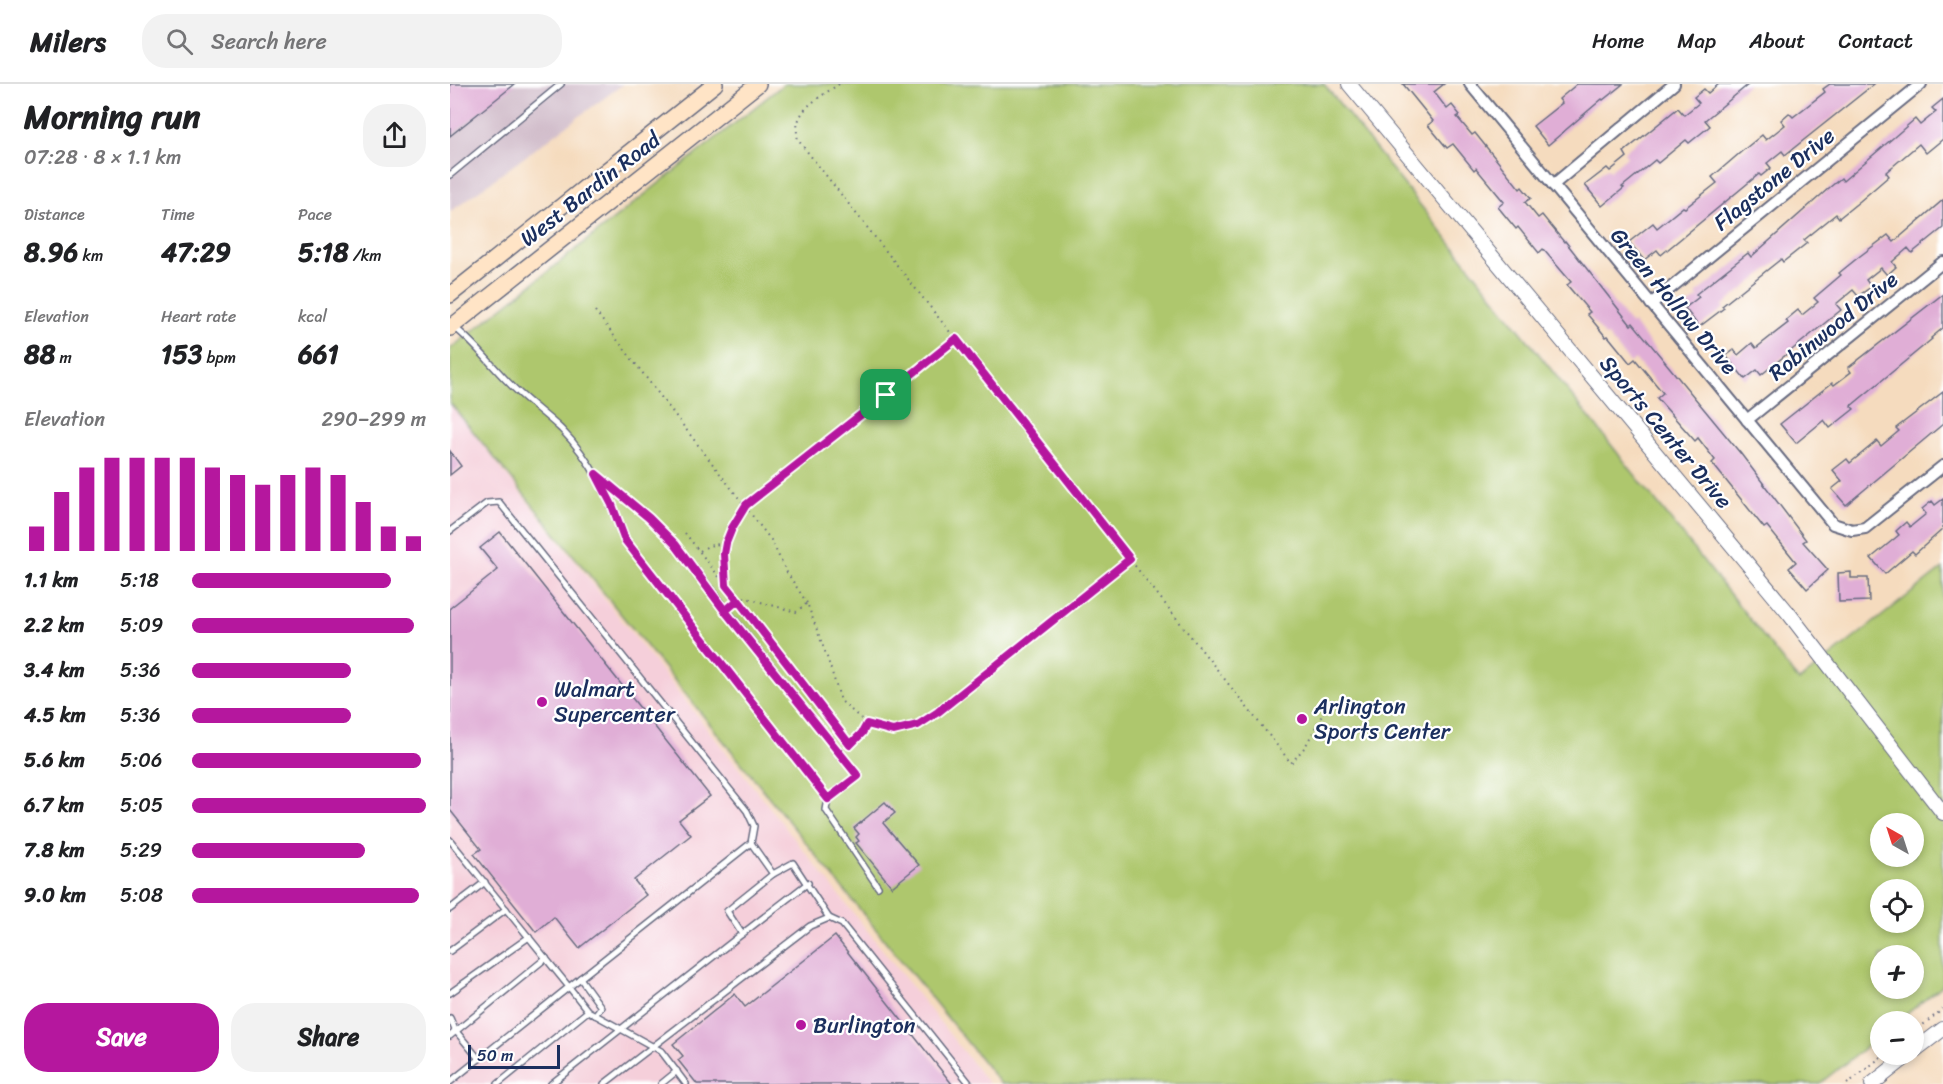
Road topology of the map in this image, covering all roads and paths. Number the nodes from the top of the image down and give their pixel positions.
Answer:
1 (561, 84) edge
2 (716, 84) edge
3 (758, 84) edge
4 (839, 84) edge
5 (1349, 84) edge
6 (1470, 84) edge
7 (1674, 84) edge
8 (1921, 84) edge
9 (450, 175) edge
10 (1553, 185) junction
11 (1943, 262) edge
12 (450, 295) edge
13 (1651, 304) junction
14 (596, 311) dead end
15 (451, 326) edge
16 (956, 339) junction
17 (1747, 420) junction
18 (1943, 466) edge
19 (596, 474) junction
20 (746, 505) junction
21 (450, 531) edge
22 (685, 533) dead end
23 (726, 543) junction
24 (700, 551) junction
25 (1130, 559) junction
26 (726, 585) junction
27 (738, 600) junction
28 (807, 603) junction
29 (725, 611) junction
30 (1327, 706) dead end
31 (867, 724) junction
32 (828, 799) junction
33 (1943, 813) edge
34 (450, 840) edge
35 (751, 843) junction
36 (773, 874) junction
37 (485, 882) junction
38 (808, 883) junction
39 (878, 887) dead end
40 (450, 909) edge
41 (506, 909) junction
42 (829, 918) junction
43 (742, 934) junction
44 (529, 937) junction
45 (450, 951) edge
46 (546, 958) junction
47 (580, 978) junction
48 (569, 987) junction
49 (450, 993) edge
50 (1943, 1009) edge
51 (588, 1011) junction
52 (595, 1015) junction
53 (450, 1018) edge
54 (1924, 1024) edge
55 (621, 1029) junction
56 (1943, 1029) edge
57 (455, 1030) junction
58 (450, 1036) edge
59 (1924, 1043) edge
60 (651, 1046) junction
61 (479, 1059) junction
62 (1871, 1065) edge
63 (1896, 1065) edge
64 (677, 1071) junction
65 (450, 1082) edge
66 (498, 1084) edge
67 (551, 1084) edge
68 (604, 1084) edge
69 (661, 1084) edge
70 (686, 1084) edge
71 (969, 1084) edge
72 (1847, 1084) edge
73 (1872, 1084) edge

1 - 9 lane
2 - 12 main road, West Bardin Road
3 - 15 main road, West Bardin Road
4 - 16 path
5 - 33 street, Sports Center Drive
6 - 10 street, Green Hollow Drive
7 - 10 street
8 - 13 street, Flagstone Drive
10 - 13 street, Green Hollow Drive
11 - 17 street, Robinwood Drive
13 - 17 street, Green Hollow Drive
14 - 20 path
15 - 19 lane
16 - 20 path
16 - 25 path
17 - 18 street, Green Hollow Drive
19 - 29 lane
19 - 32 lane
20 - 23 path
20 - 28 path
21 - 35 lane
22 - 24 path
23 - 24 path
23 - 26 path
24 - 26 path
25 - 30 path
25 - 31 path
26 - 27 path
27 - 28 path
27 - 29 path
27 - 31 path
28 - 31 path
29 - 32 lane
32 - 39 lane
34 - 37 lane
35 - 36 lane
35 - 47 lane
36 - 38 lane
36 - 43 lane
37 - 40 lane
37 - 41 lane
38 - 42 lane
38 - 43 lane
41 - 44 lane
41 - 45 lane
42 - 60 lane
42 - 71 lane
43 - 55 lane
44 - 46 lane
44 - 49 lane
46 - 48 lane
46 - 57 lane
47 - 48 lane
47 - 52 lane
48 - 51 lane
48 - 61 lane
50 - 54 path
51 - 52 lane
51 - 66 lane
52 - 55 lane
53 - 57 lane
55 - 60 lane
55 - 67 lane
56 - 59 street
57 - 58 lane
57 - 61 lane
60 - 64 lane
60 - 68 lane
61 - 65 lane
62 - 72 path
63 - 73 street
64 - 69 lane
64 - 70 lane

